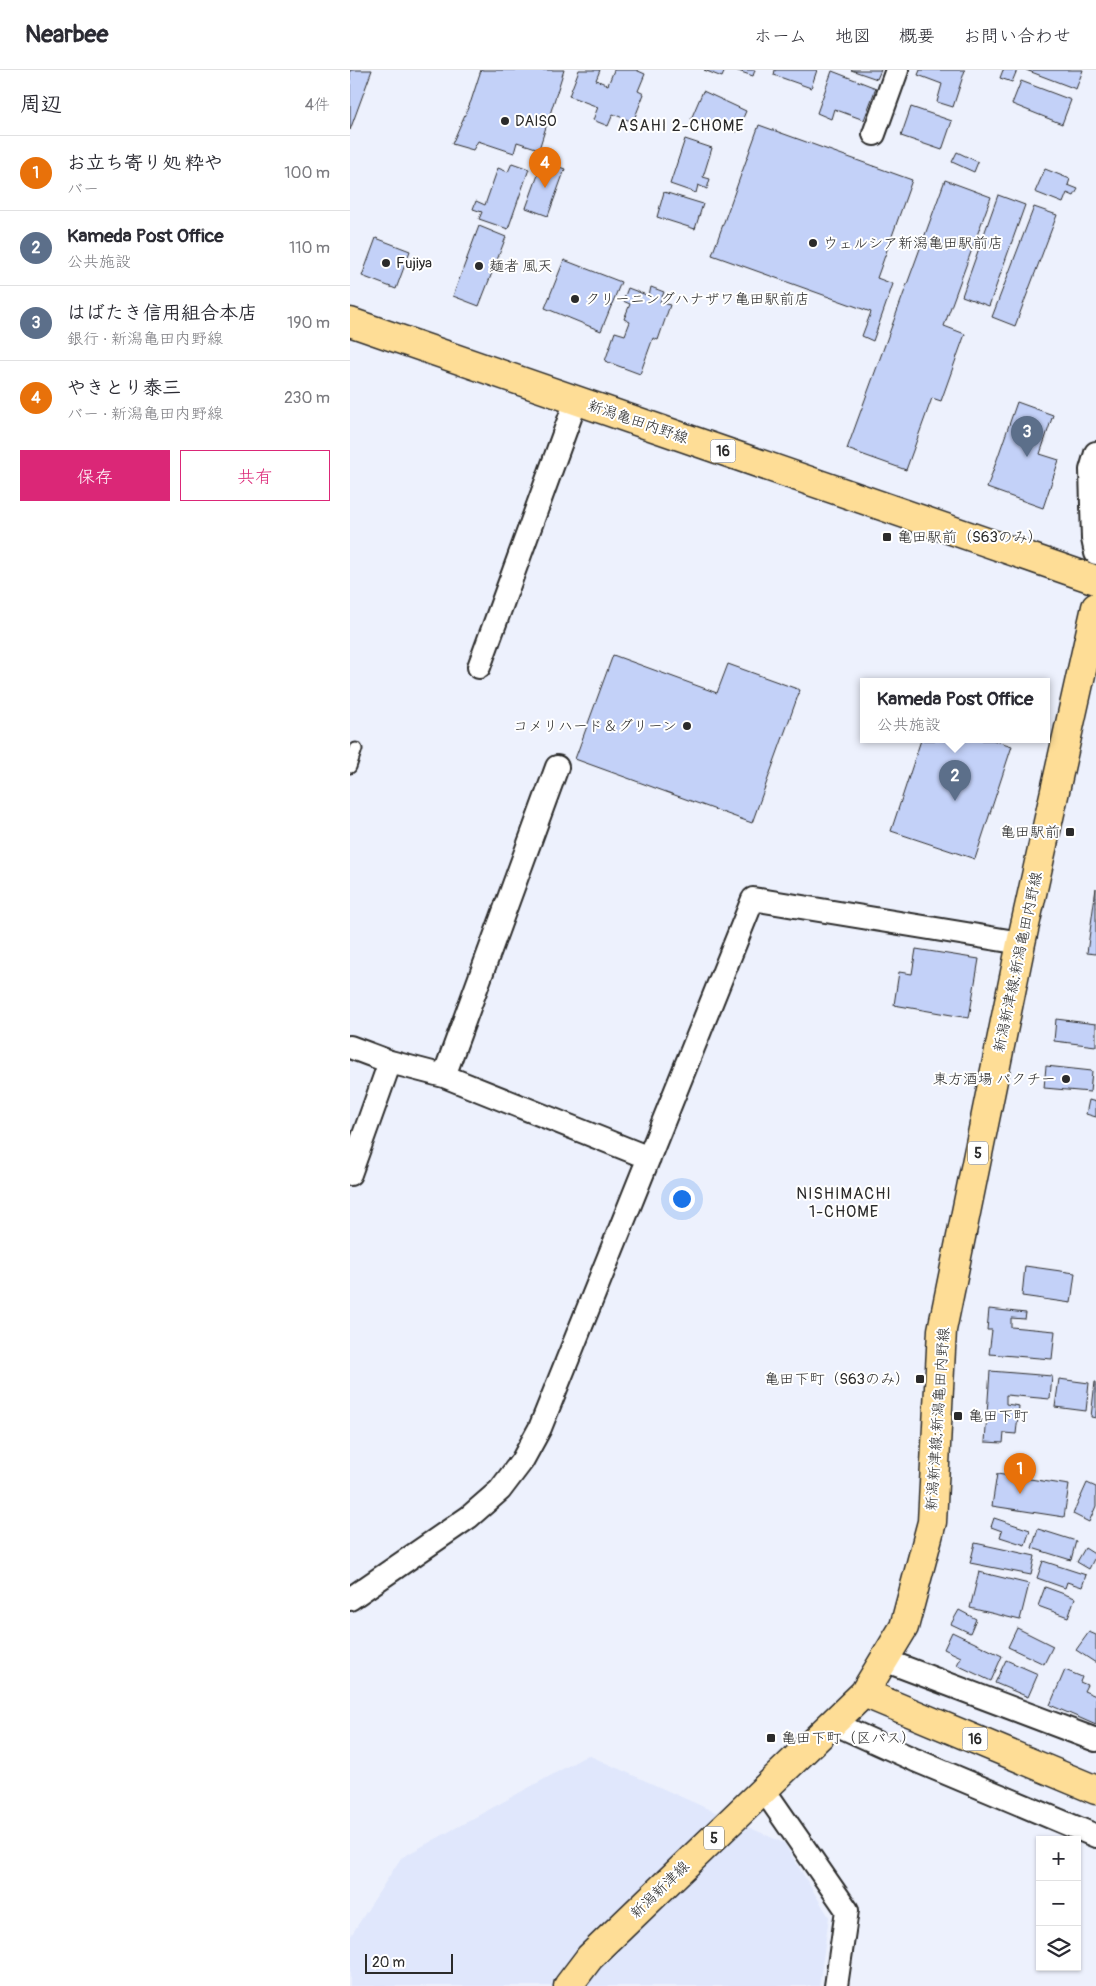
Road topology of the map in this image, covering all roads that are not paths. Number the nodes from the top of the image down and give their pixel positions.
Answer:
1 (898, 70) edge
2 (874, 134) dead end
3 (350, 322) edge
4 (576, 401) junction
5 (1096, 453) edge
6 (1096, 553) edge
7 (1096, 580) edge
8 (1096, 607) edge
9 (479, 667) dead end
10 (356, 750) dead end
11 (350, 767) edge
12 (557, 767) dead end
13 (1021, 943) junction
14 (350, 1047) edge
15 (390, 1062) junction
16 (444, 1076) junction
17 (649, 1158) junction
18 (350, 1174) edge
19 (350, 1599) edge
20 (884, 1660) junction
21 (864, 1693) junction
22 (833, 1723) junction
23 (1096, 1740) edge
24 (1090, 1788) edge
25 (764, 1790) junction
26 (1096, 1836) edge
27 (568, 1986) edge
28 (836, 1986) edge

1 - 2 street
3 - 4 main road, 新潟亀田内野線 / 16
4 - 7 main road, 新潟亀田内野線 / 16
4 - 9 street
5 - 6 street
8 - 13 main road, 新潟新津線;新潟亀田内野線 / 5
10 - 11 lane
12 - 16 street
13 - 17 street
13 - 20 main road, 新潟新津線;新潟亀田内野線 / 5
14 - 15 street
15 - 16 street
15 - 18 street
16 - 17 street
17 - 19 street
20 - 21 main road, 新潟新津線;新潟亀田内野線 / 5
20 - 23 street
21 - 22 main road, 新潟新津線 / 5
21 - 24 main road, 16
22 - 25 main road, 新潟新津線 / 5
22 - 26 street
25 - 27 main road, 新潟新津線 / 5
25 - 28 street

